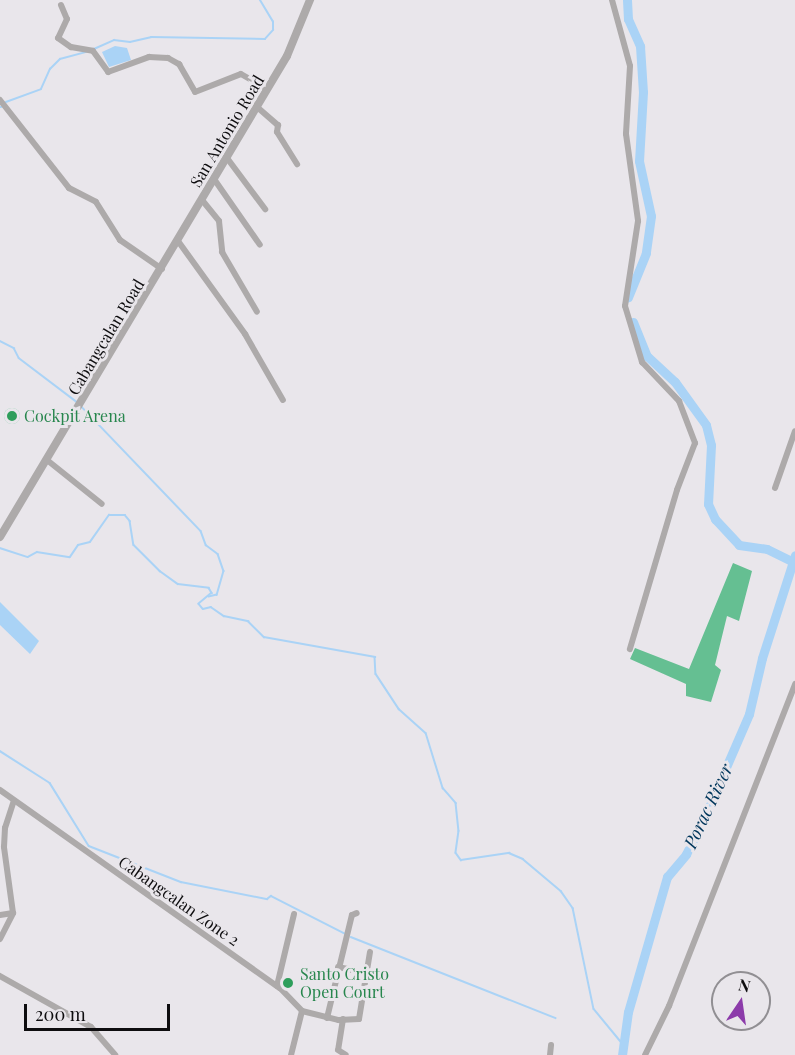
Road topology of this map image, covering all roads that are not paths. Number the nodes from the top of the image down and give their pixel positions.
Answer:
1 (310, 0) edge
2 (612, 0) edge
3 (61, 5) dead end
4 (267, 89) junction
5 (0, 100) edge
6 (257, 107) junction
7 (227, 158) junction
8 (297, 164) dead end
9 (214, 179) junction
10 (202, 200) junction
11 (265, 209) dead end
12 (178, 241) junction
13 (260, 245) dead end
14 (161, 271) junction
15 (257, 312) dead end
16 (283, 400) dead end
17 (795, 431) edge
18 (47, 460) junction
19 (775, 488) dead end
20 (102, 504) dead end
21 (0, 537) edge
22 (630, 649) dead end
23 (795, 684) edge
24 (0, 790) edge
25 (14, 801) junction
26 (13, 913) junction
27 (294, 914) dead end
28 (357, 914) dead end
29 (0, 915) edge
30 (0, 939) edge
31 (370, 952) dead end
32 (339, 967) junction
33 (366, 973) junction
34 (0, 976) edge
35 (277, 986) junction
36 (302, 1011) junction
37 (327, 1018) junction
38 (343, 1020) junction
39 (551, 1045) dead end
40 (115, 1055) edge
41 (291, 1055) edge
42 (346, 1055) edge
43 (550, 1055) edge
44 (645, 1055) edge

1 - 4 street, San Antonio Road
2 - 22 street
3 - 4 street
4 - 6 street, San Antonio Road
5 - 14 street
6 - 7 street, San Antonio Road
6 - 8 street
7 - 9 street, San Antonio Road
7 - 11 street
9 - 10 street, San Antonio Road
9 - 13 street
10 - 12 street, San Antonio Road
10 - 15 street
12 - 14 street, San Antonio Road
12 - 16 street
14 - 18 street, Cabangcalan Road
17 - 19 street
18 - 20 street
18 - 21 street, Cabangcalan Road
23 - 44 street
24 - 25 street, Cabangcalan Zone 2
25 - 26 street
25 - 35 street, Cabangcalan Zone 2
26 - 29 street
26 - 30 street
27 - 35 street
28 - 32 street
31 - 33 street
32 - 33 street
32 - 37 street
33 - 38 street
34 - 40 street
35 - 36 street, Cabangcalan Zone 2
36 - 37 street
36 - 41 street
37 - 38 street
38 - 42 street
39 - 43 street

